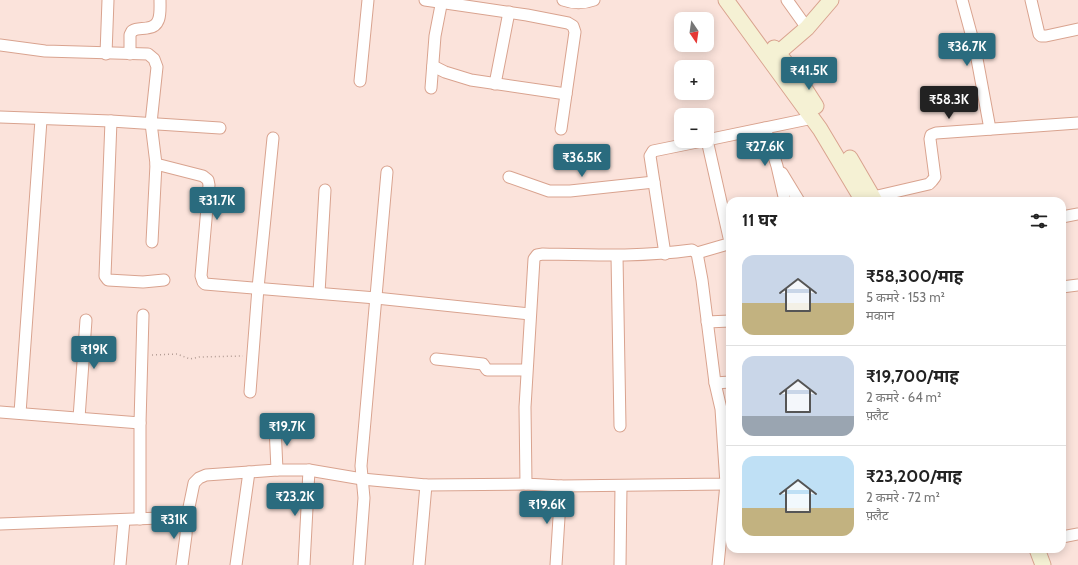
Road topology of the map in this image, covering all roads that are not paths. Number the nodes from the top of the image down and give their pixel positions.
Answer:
1 (108, 0) edge
2 (160, 0) edge
3 (368, 0) edge
4 (425, 0) edge
5 (563, 0) edge
6 (594, 0) edge
7 (726, 0) edge
8 (739, 0) edge
9 (787, 0) edge
10 (831, 0) edge
11 (962, 0) edge
12 (1031, 0) edge
13 (442, 1) edge
14 (509, 12) junction
15 (807, 28) junction
16 (1078, 29) edge
17 (0, 45) edge
18 (778, 53) junction
19 (106, 54) junction
20 (130, 54) junction
21 (432, 66) junction
22 (360, 81) dead end
23 (495, 84) junction
24 (431, 88) dead end
25 (566, 94) junction
26 (0, 117) edge
27 (813, 118) junction
28 (41, 120) junction
29 (111, 121) junction
30 (151, 123) junction
31 (1078, 123) edge
32 (220, 128) dead end
33 (561, 128) dead end
34 (765, 128) junction
35 (990, 129) junction
36 (273, 138) dead end
37 (714, 139) edge
38 (674, 147) edge
39 (709, 148) edge
40 (156, 164) junction
41 (777, 166) junction
42 (387, 172) dead end
43 (509, 176) dead end
44 (654, 182) junction
45 (325, 190) dead end
46 (784, 197) edge
47 (796, 197) edge
48 (868, 197) edge
49 (868, 197) edge
50 (881, 197) edge
51 (1078, 214) edge
52 (1066, 216) edge
53 (726, 224) edge
54 (152, 242) dead end
55 (726, 245) edge
56 (697, 253) junction
57 (665, 254) junction
58 (617, 256) junction
59 (164, 280) dead end
60 (1078, 285) edge
61 (1066, 286) edge
62 (258, 288) junction
63 (319, 293) junction
64 (376, 298) junction
65 (530, 314) junction
66 (142, 315) dead end
67 (86, 320) dead end
68 (726, 321) edge
69 (707, 322) junction
70 (436, 359) dead end
71 (526, 370) junction
72 (726, 382) edge
73 (715, 383) junction
74 (250, 392) dead end
75 (0, 412) edge
76 (20, 413) junction
77 (79, 418) junction
78 (140, 423) junction
79 (275, 426) dead end
80 (620, 426) dead end
81 (277, 470) junction
82 (309, 470) junction
83 (249, 472) junction
84 (362, 478) junction
85 (526, 484) junction
86 (726, 484) junction
87 (426, 485) junction
88 (561, 486) junction
89 (621, 486) junction
90 (187, 517) junction
91 (140, 519) junction
92 (124, 520) junction
93 (0, 524) edge
94 (1078, 534) edge
95 (1066, 537) edge
96 (1029, 553) edge
97 (1038, 553) edge
98 (120, 565) edge
99 (182, 565) edge
100 (236, 565) edge
101 (304, 565) edge
102 (359, 565) edge
103 (419, 565) edge
104 (556, 565) edge
105 (620, 565) edge
106 (718, 565) edge
107 (1033, 565) edge
108 (1043, 565) edge

1 - 19 street
2 - 20 street
3 - 22 street
4 - 13 street
5 - 6 street
7 - 27 street
8 - 18 street
9 - 15 street
10 - 15 street
11 - 35 street
12 - 16 street
13 - 14 street
13 - 21 street
14 - 23 street
14 - 25 street
15 - 18 street
17 - 19 street
18 - 49 street
19 - 20 street
20 - 30 street
21 - 23 street
21 - 24 street
23 - 25 street
25 - 33 street
26 - 28 street
27 - 34 street
27 - 48 street
28 - 29 street
28 - 76 street
29 - 30 street
29 - 59 street
30 - 32 street
30 - 40 street
31 - 35 street
34 - 37 street
34 - 41 street
35 - 50 street
36 - 62 street
38 - 44 street
39 - 53 street
40 - 54 street
40 - 62 street
41 - 46 street
41 - 47 street
42 - 64 street
43 - 44 street
44 - 57 street
45 - 63 street
51 - 52 street
55 - 56 street
56 - 57 street
56 - 69 street
57 - 58 street
58 - 65 street
58 - 80 street
60 - 61 street
62 - 63 street
62 - 74 street
63 - 64 street
64 - 65 street
64 - 84 street
65 - 71 street
66 - 78 street
67 - 77 street
68 - 69 street
69 - 73 street
70 - 71 street
71 - 85 street
72 - 73 street
73 - 86 street
75 - 76 street
76 - 77 street
77 - 78 street
78 - 91 street
79 - 81 street
81 - 82 street
81 - 83 street
82 - 84 street
82 - 101 street
83 - 90 street
83 - 100 street
84 - 87 street
84 - 102 street
85 - 87 street
85 - 88 street
86 - 89 street
86 - 106 street
87 - 103 street
88 - 89 street
88 - 104 street
89 - 105 street
90 - 91 street
90 - 99 street
91 - 92 street
92 - 93 street
92 - 98 street
94 - 95 street
96 - 107 street
97 - 108 street

